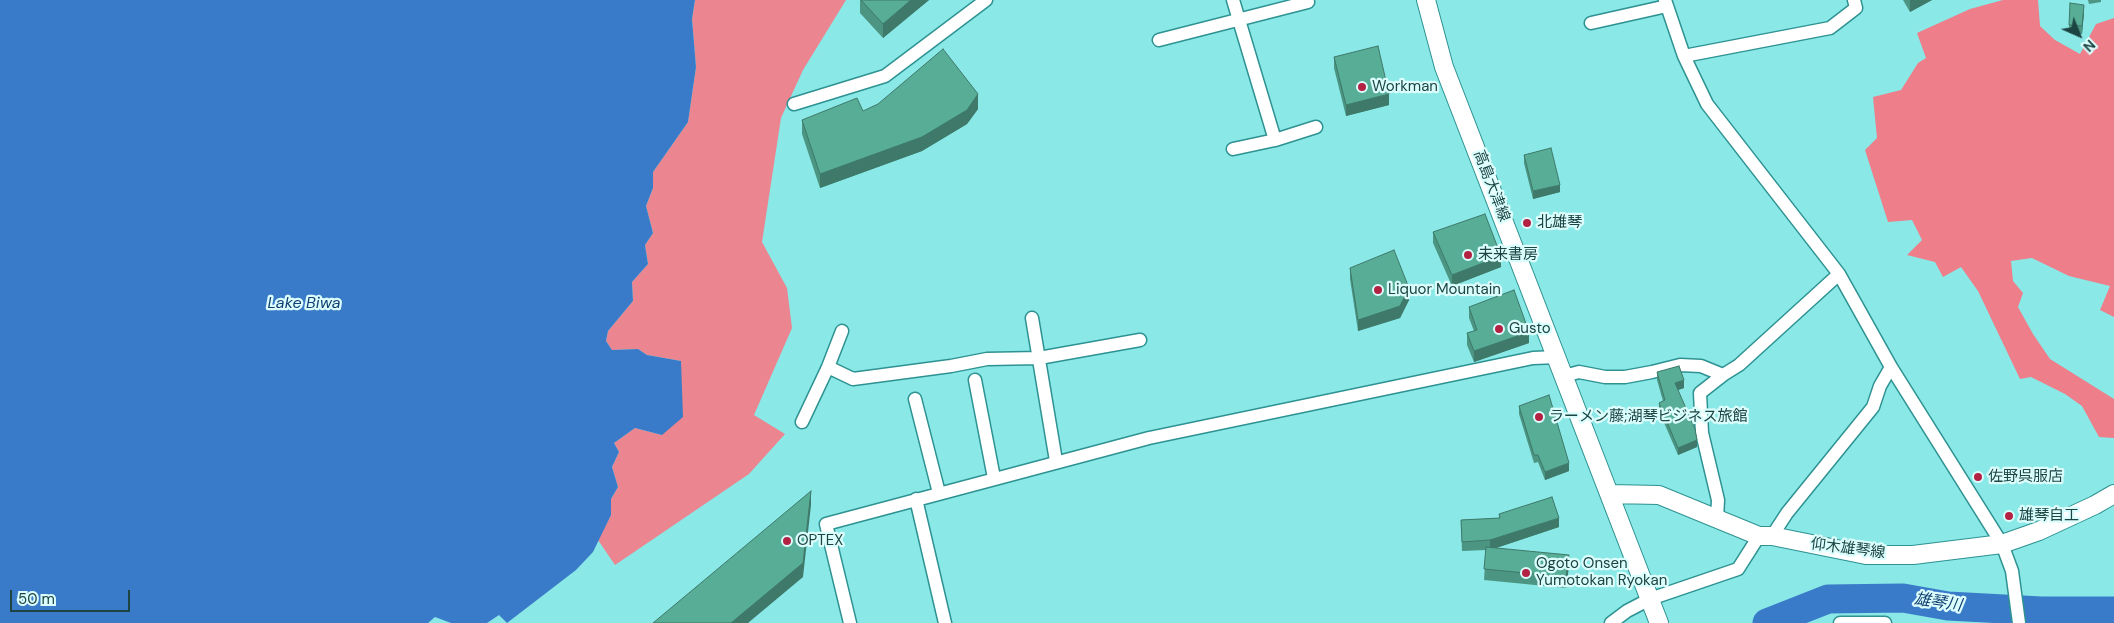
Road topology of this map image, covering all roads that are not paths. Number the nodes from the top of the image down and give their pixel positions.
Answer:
1 (986, 0) edge
2 (1233, 0) edge
3 (1426, 0) edge
4 (1854, 0) edge
5 (1308, 2) dead end
6 (1666, 3) edge
7 (1240, 20) junction
8 (1591, 23) dead end
9 (1159, 40) dead end
10 (1684, 56) junction
11 (794, 104) dead end
12 (1316, 127) dead end
13 (1275, 140) junction
14 (1234, 149) dead end
15 (1839, 274) junction
16 (1032, 318) dead end
17 (842, 331) dead end
18 (1140, 340) dead end
19 (1558, 357) junction
20 (1039, 358) junction
21 (828, 367) junction
22 (1891, 367) junction
23 (1723, 375) junction
24 (1564, 376) junction
25 (975, 380) dead end
26 (915, 399) dead end
27 (802, 422) dead end
28 (1056, 462) junction
29 (994, 478) junction
30 (939, 493) junction
31 (1610, 494) junction
32 (2114, 494) edge
33 (916, 499) junction
34 (1717, 519) junction
35 (1765, 536) junction
36 (2002, 544) junction
37 (1650, 599) junction
38 (850, 623) edge
39 (945, 623) edge
40 (1612, 623) edge
41 (1659, 623) edge
42 (1840, 623) edge
43 (1885, 623) edge
44 (2019, 623) edge

1 - 11 street
2 - 7 street
3 - 19 main road, 高島大津線
4 - 10 street
5 - 7 street
6 - 8 street
6 - 10 street
7 - 9 street
7 - 13 street
10 - 15 street
12 - 13 street
13 - 14 street
15 - 22 street
15 - 23 street
16 - 20 street
17 - 21 street
18 - 20 street
19 - 24 main road, 高島大津線
19 - 28 street
20 - 21 street
20 - 28 street
21 - 27 street
22 - 35 street
22 - 36 street
23 - 24 street
23 - 34 street
24 - 31 main road, 高島大津線
25 - 29 street
26 - 30 street
28 - 29 street
29 - 30 street
30 - 33 street
31 - 34 main road, 仰木雄琴線
31 - 37 main road, 高島大津線
32 - 36 main road, 仰木雄琴線
33 - 38 street
33 - 39 street
34 - 35 main road, 仰木雄琴線
35 - 36 main road, 仰木雄琴線
35 - 37 street
36 - 44 street
37 - 40 street
37 - 41 main road, 高島大津線
42 - 43 street

